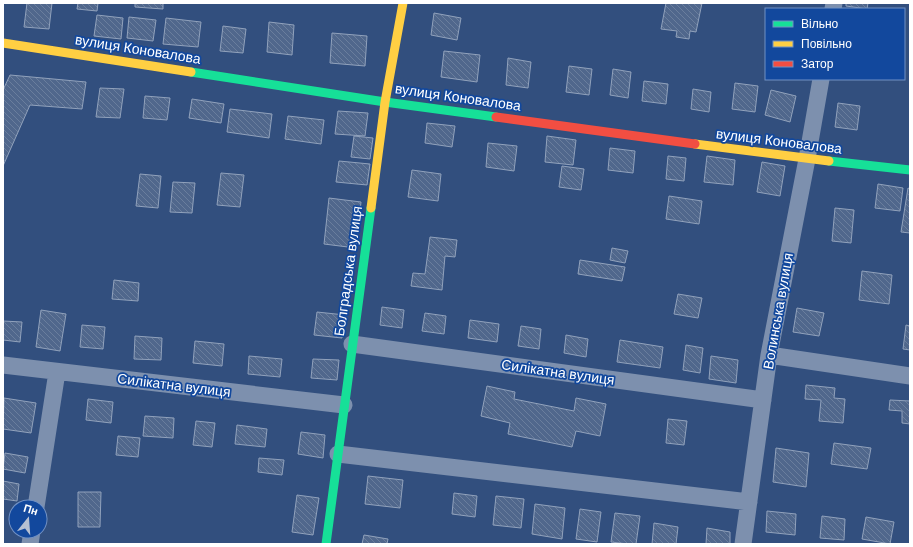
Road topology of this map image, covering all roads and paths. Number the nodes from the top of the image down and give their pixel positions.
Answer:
1 (403, 3) edge
2 (3, 43) edge
3 (821, 80) edge
4 (385, 102) junction
5 (807, 159) junction
6 (910, 170) edge
7 (352, 344) junction
8 (769, 355) junction
9 (3, 365) edge
10 (57, 372) junction
11 (910, 376) edge
12 (763, 400) junction
13 (344, 405) junction
14 (338, 454) junction
15 (37, 499) edge
16 (749, 502) junction
17 (326, 544) edge
18 (743, 544) edge

1 - 4 street, Болградська вулиця
2 - 4 street, вулиця Коновалова
3 - 5 street, Волинська вулиця
4 - 5 street, вулиця Коновалова
4 - 7 street, Болградська вулиця
5 - 6 street, вулиця Коновалова
5 - 8 street, Волинська вулиця
7 - 12 street, Силікатна вулиця
7 - 13 street, Болградська вулиця
8 - 11 street
8 - 12 street, Волинська вулиця
9 - 10 street, Силікатна вулиця
10 - 13 street, Силікатна вулиця
10 - 15 street
12 - 16 street, Волинська вулиця
13 - 14 street, Болградська вулиця
14 - 16 street
14 - 17 street, Болградська вулиця
16 - 18 street, Волинська вулиця

